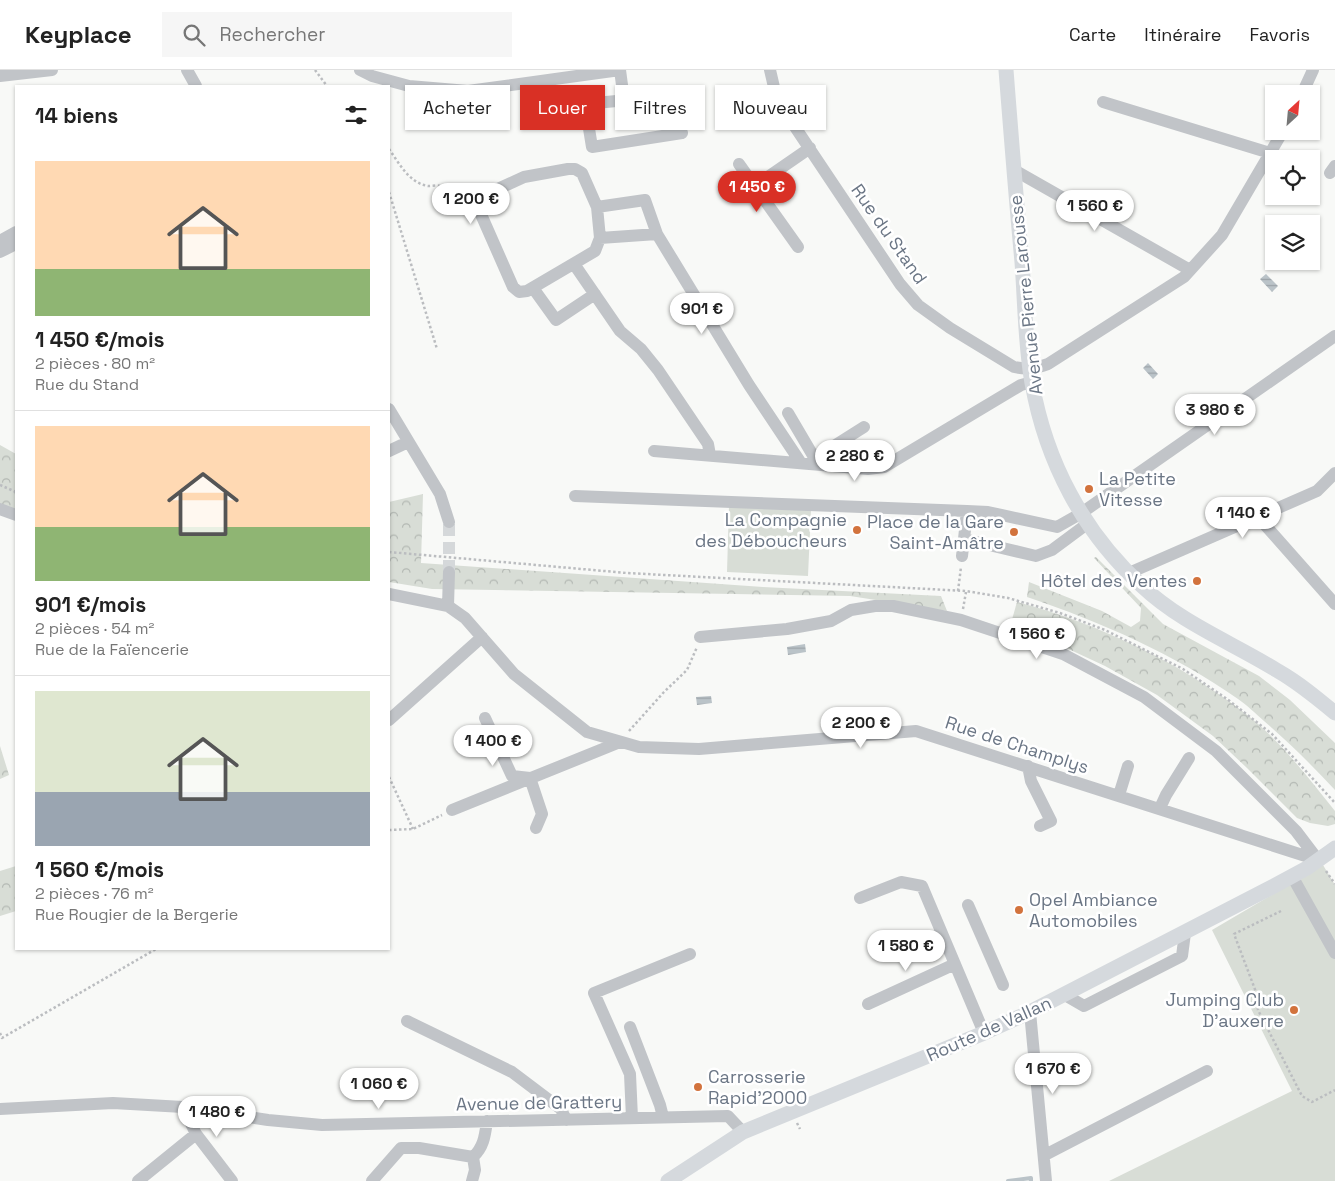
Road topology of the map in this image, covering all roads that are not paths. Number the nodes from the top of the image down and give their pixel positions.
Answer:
1 (52, 70) edge
2 (187, 70) edge
3 (360, 70) edge
4 (620, 70) edge
5 (770, 70) edge
6 (1006, 70) edge
7 (1313, 70) edge
8 (0, 76) edge
9 (195, 85) edge
10 (622, 85) edge
11 (1306, 85) edge
12 (624, 100) joint
13 (1103, 102) dead end
14 (810, 148) junction
15 (1265, 151) edge
16 (1265, 162) edge
17 (740, 164) dead end
18 (1014, 170) junction
19 (754, 186) junction
20 (597, 207) junction
21 (15, 233) edge
22 (657, 234) junction
23 (600, 238) junction
24 (0, 241) edge
25 (15, 244) edge
26 (798, 247) dead end
27 (0, 252) edge
28 (574, 264) junction
29 (1190, 270) junction
30 (533, 288) junction
31 (595, 294) junction
32 (1335, 336) edge
33 (1031, 376) junction
34 (788, 413) dead end
35 (392, 422) edge
36 (864, 426) dead end
37 (408, 442) junction
38 (390, 450) edge
39 (654, 451) dead end
40 (710, 455) junction
41 (816, 461) junction
42 (801, 463) junction
43 (1335, 473) edge
44 (574, 496) dead end
45 (0, 509) edge
46 (967, 511) junction
47 (15, 515) edge
48 (1258, 517) junction
49 (1084, 519) junction
50 (449, 522) tunnel mouth
51 (964, 539) junction
52 (962, 556) road end
53 (449, 572) tunnel mouth
54 (1129, 573) junction
55 (390, 594) edge
56 (1335, 604) edge
57 (448, 606) junction
58 (482, 637) junction
59 (700, 637) road end
60 (1335, 713) edge
61 (485, 718) dead end
62 (390, 719) edge
63 (620, 742) junction
64 (1189, 758) dead end
65 (1028, 766) junction
66 (1128, 766) dead end
67 (530, 778) junction
68 (1119, 795) junction
69 (1160, 808) junction
70 (452, 810) road end
71 (1040, 826) dead end
72 (536, 828) dead end
73 (1335, 848) edge
74 (1312, 864) junction
75 (1292, 876) junction
76 (860, 898) dead end
77 (968, 904) dead end
78 (1335, 953) edge
79 (690, 954) dead end
80 (955, 964) junction
81 (1003, 985) dead end
82 (868, 1004) dead end
83 (1030, 1012) junction
84 (407, 1021) dead end
85 (630, 1027) dead end
86 (984, 1033) junction
87 (1207, 1071) dead end
88 (183, 1107) junction
89 (0, 1109) edge
90 (632, 1118) junction
91 (662, 1118) junction
92 (566, 1120) junction
93 (487, 1121) junction
94 (743, 1132) junction
95 (196, 1134) junction
96 (1045, 1155) junction
97 (473, 1157) junction
98 (138, 1181) edge
99 (232, 1181) edge
100 (372, 1181) edge
101 (472, 1181) edge
102 (668, 1181) edge
103 (1046, 1181) edge

1 - 8 street
2 - 9 street
3 - 4 street
4 - 10 street
5 - 14 street, Rue du Stand
6 - 18 main road, Avenue Pierre Larousse
7 - 11 street
12 - 12 street
13 - 15 street
14 - 19 street
14 - 33 street, Rue du Stand
16 - 29 street
17 - 19 street
18 - 29 street
18 - 33 main road, Avenue Pierre Larousse
19 - 26 street
20 - 22 street
20 - 23 street
20 - 30 street
21 - 24 street
22 - 23 street
22 - 42 street
23 - 28 street
25 - 27 street
28 - 30 street
28 - 31 street
29 - 33 street
30 - 31 street
31 - 40 street
32 - 49 street
33 - 41 street
33 - 49 main road, Avenue Pierre Larousse
34 - 41 street
35 - 37 street
36 - 41 street
37 - 38 street
37 - 50 street
39 - 40 street
40 - 42 street
41 - 42 street
43 - 48 street
44 - 46 street
45 - 47 street
46 - 49 street
46 - 51 street
48 - 54 street
48 - 56 street
49 - 51 street
49 - 54 main road, Avenue Pierre Larousse
51 - 52 street
53 - 57 street
54 - 60 main road, Avenue Pierre Larousse
55 - 57 street, Rue de Champlys
57 - 58 street, Rue de Champlys
58 - 62 street
58 - 63 street, Rue de Champlys
59 - 74 street
61 - 67 street
63 - 65 street, Rue de Champlys
63 - 67 street
64 - 69 street
65 - 68 street, Rue de Champlys
65 - 71 street
66 - 68 street
67 - 70 street
67 - 72 street
68 - 69 street, Rue de Champlys
69 - 74 street, Rue de Champlys
73 - 74 main road, Route de Vallan
74 - 75 main road, Route de Vallan
75 - 78 street
75 - 83 main road, Route de Vallan
76 - 80 street
77 - 81 street
79 - 90 street
80 - 82 street
80 - 86 street
83 - 86 main road, Route de Vallan
83 - 96 street
84 - 92 street
85 - 91 street
86 - 94 main road, Route de Vallan
87 - 96 street
88 - 89 street, Avenue de Grattery
88 - 93 street, Avenue de Grattery
88 - 95 street
90 - 91 street, Avenue de Grattery
90 - 92 street, Avenue de Grattery
91 - 94 street, Avenue de Grattery
92 - 93 street, Avenue de Grattery
93 - 97 street
94 - 102 main road, Route de Vallan
95 - 98 street
95 - 99 street
96 - 103 street
97 - 100 street
97 - 101 street

